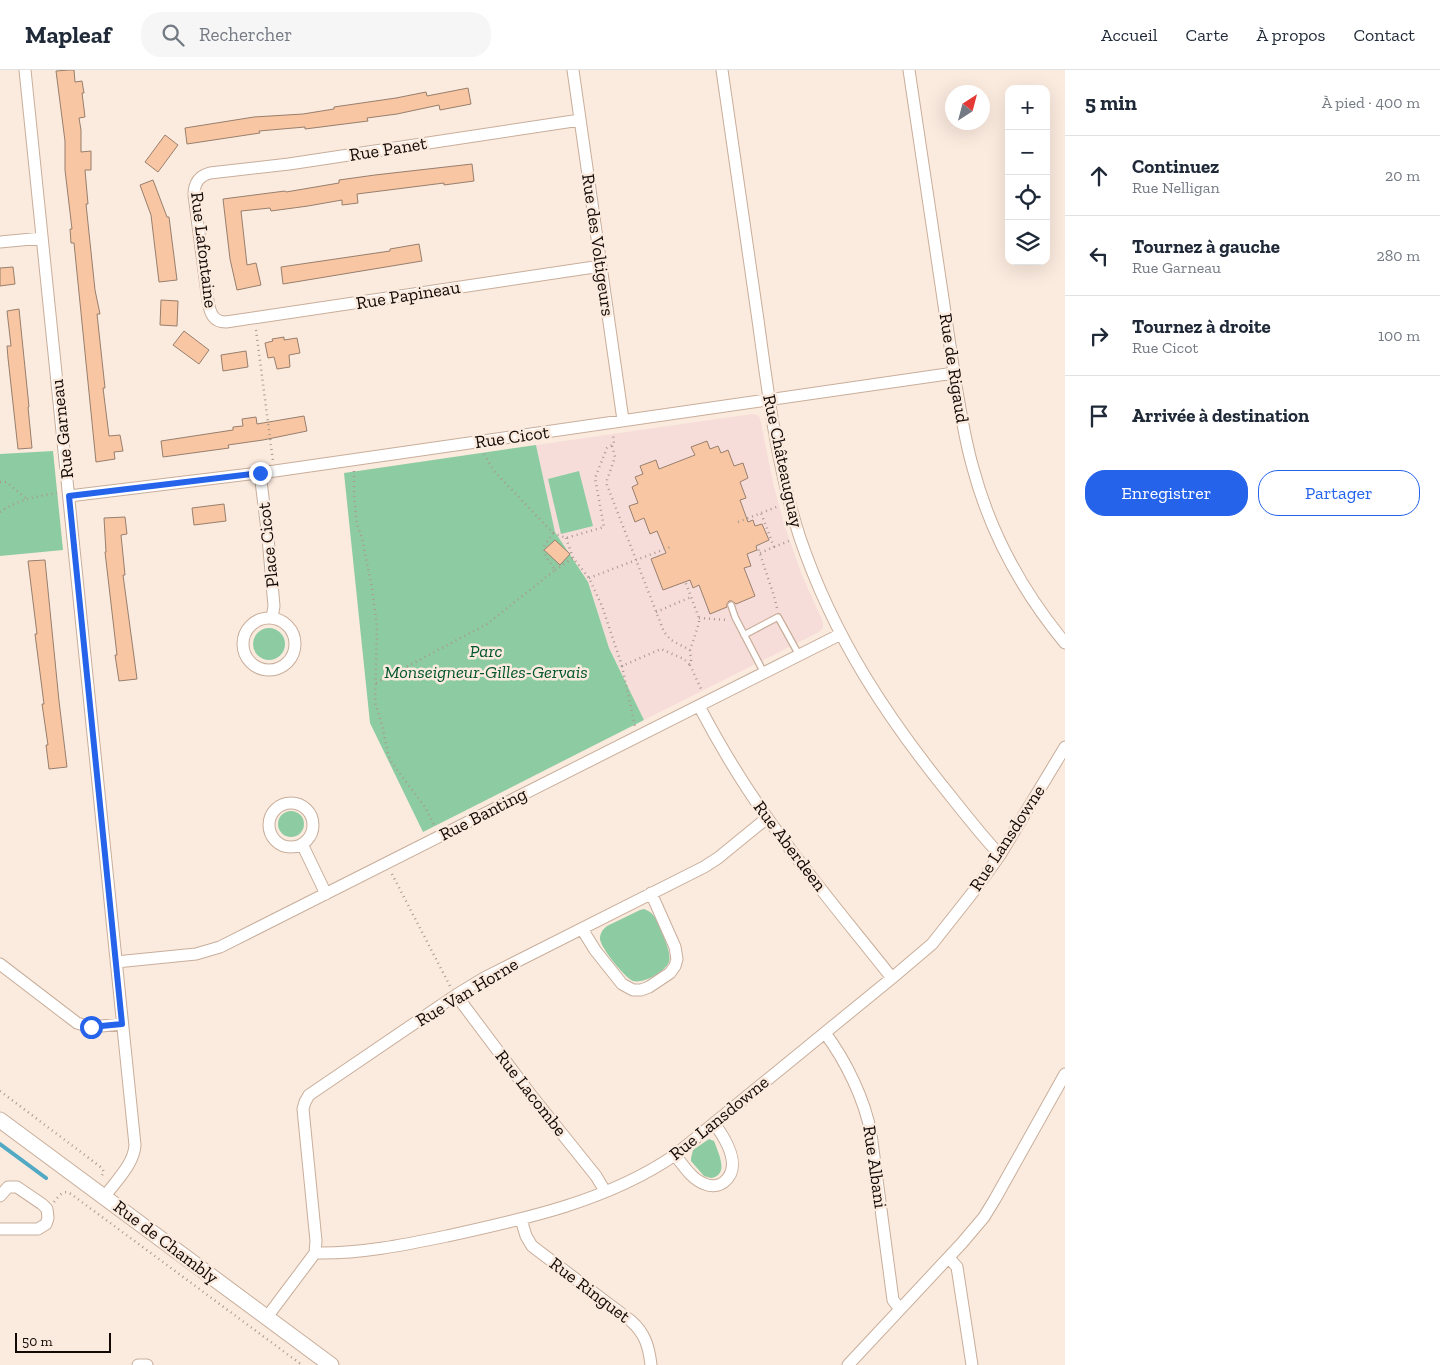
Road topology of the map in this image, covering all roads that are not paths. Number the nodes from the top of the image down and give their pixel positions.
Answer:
1 (25, 70) edge
2 (572, 70) edge
3 (722, 70) edge
4 (909, 70) edge
5 (580, 120) junction
6 (198, 181) joint
7 (42, 238) junction
8 (0, 242) edge
9 (601, 266) junction
10 (215, 319) joint
11 (954, 373) junction
12 (769, 400) junction
13 (623, 420) junction
14 (260, 473) junction
15 (68, 494) junction
16 (731, 605) dead end
17 (272, 618) junction
18 (744, 634) junction
19 (841, 634) junction
20 (1065, 643) edge
21 (799, 655) junction
22 (764, 673) junction
23 (699, 706) junction
24 (1065, 746) edge
25 (767, 818) junction
26 (302, 844) dead end
27 (1000, 854) junction
28 (651, 893) junction
29 (326, 894) junction
30 (582, 929) junction
31 (116, 962) junction
32 (0, 964) edge
33 (892, 978) junction
34 (453, 990) junction
35 (122, 1024) junction
36 (825, 1033) junction
37 (1065, 1074) edge
38 (0, 1120) edge
39 (714, 1123) junction
40 (674, 1155) junction
41 (605, 1191) junction
42 (0, 1196) edge
43 (104, 1196) junction
44 (521, 1219) junction
45 (0, 1229) edge
46 (315, 1254) junction
47 (949, 1258) junction
48 (900, 1309) junction
49 (267, 1317) junction
50 (138, 1365) edge
51 (146, 1365) edge
52 (331, 1365) edge
53 (651, 1365) edge
54 (848, 1365) edge
55 (972, 1365) edge

1 - 7 street, Rue Garneau
2 - 5 street, Rue des Voltigeurs
3 - 12 street, Rue Châteauguay
4 - 11 street, Rue de Rigaud
5 - 6 street, Rue Panet
5 - 9 street, Rue des Voltigeurs
6 - 10 street, Rue Lafontaine
7 - 8 street
7 - 15 street, Rue Garneau
9 - 10 street, Rue Papineau
9 - 13 street, Rue des Voltigeurs
11 - 12 street, Rue Cicot
11 - 20 street, Rue de Rigaud
12 - 13 street, Rue Cicot
12 - 19 street, Rue Châteauguay
13 - 14 street, Rue Cicot
14 - 15 street, Rue Cicot
14 - 17 street, Place Cicot
15 - 31 street, Rue Garneau
16 - 18 lane
17 - 17 street
18 - 21 lane
18 - 22 lane
19 - 21 street, Rue Banting
19 - 27 street, Rue Châteauguay
21 - 22 street, Rue Banting
22 - 23 street, Rue Banting
23 - 25 street, Rue Aberdeen
23 - 29 street, Rue Banting
24 - 27 street, Rue Lansdowne
25 - 28 street, Rue Van Horne
25 - 33 street, Rue Aberdeen
26 - 29 street
27 - 33 street, Rue Lansdowne
28 - 30 street, Rue Van Horne
28 - 30 street
29 - 31 street, Rue Banting
30 - 34 street, Rue Van Horne
31 - 35 street, Rue Garneau
32 - 35 street
33 - 36 street, Rue Lansdowne
34 - 41 street, Rue Lacombe
34 - 46 street, Rue Van Horne
35 - 43 street, Rue Garneau
36 - 39 street, Rue Lansdowne
36 - 48 street, Rue Albani
37 - 47 street
38 - 43 street, Rue de Chambly
39 - 40 street, Rue Lansdowne
39 - 40 street
40 - 41 street, Rue Lansdowne
41 - 44 street, Rue Lansdowne
42 - 45 street
43 - 49 street, Rue de Chambly
44 - 46 street, Rue Lansdowne
44 - 53 street, Rue Ringuet
46 - 49 street
47 - 48 street
47 - 55 street
48 - 54 street
49 - 52 street, Rue de Chambly
50 - 51 street

